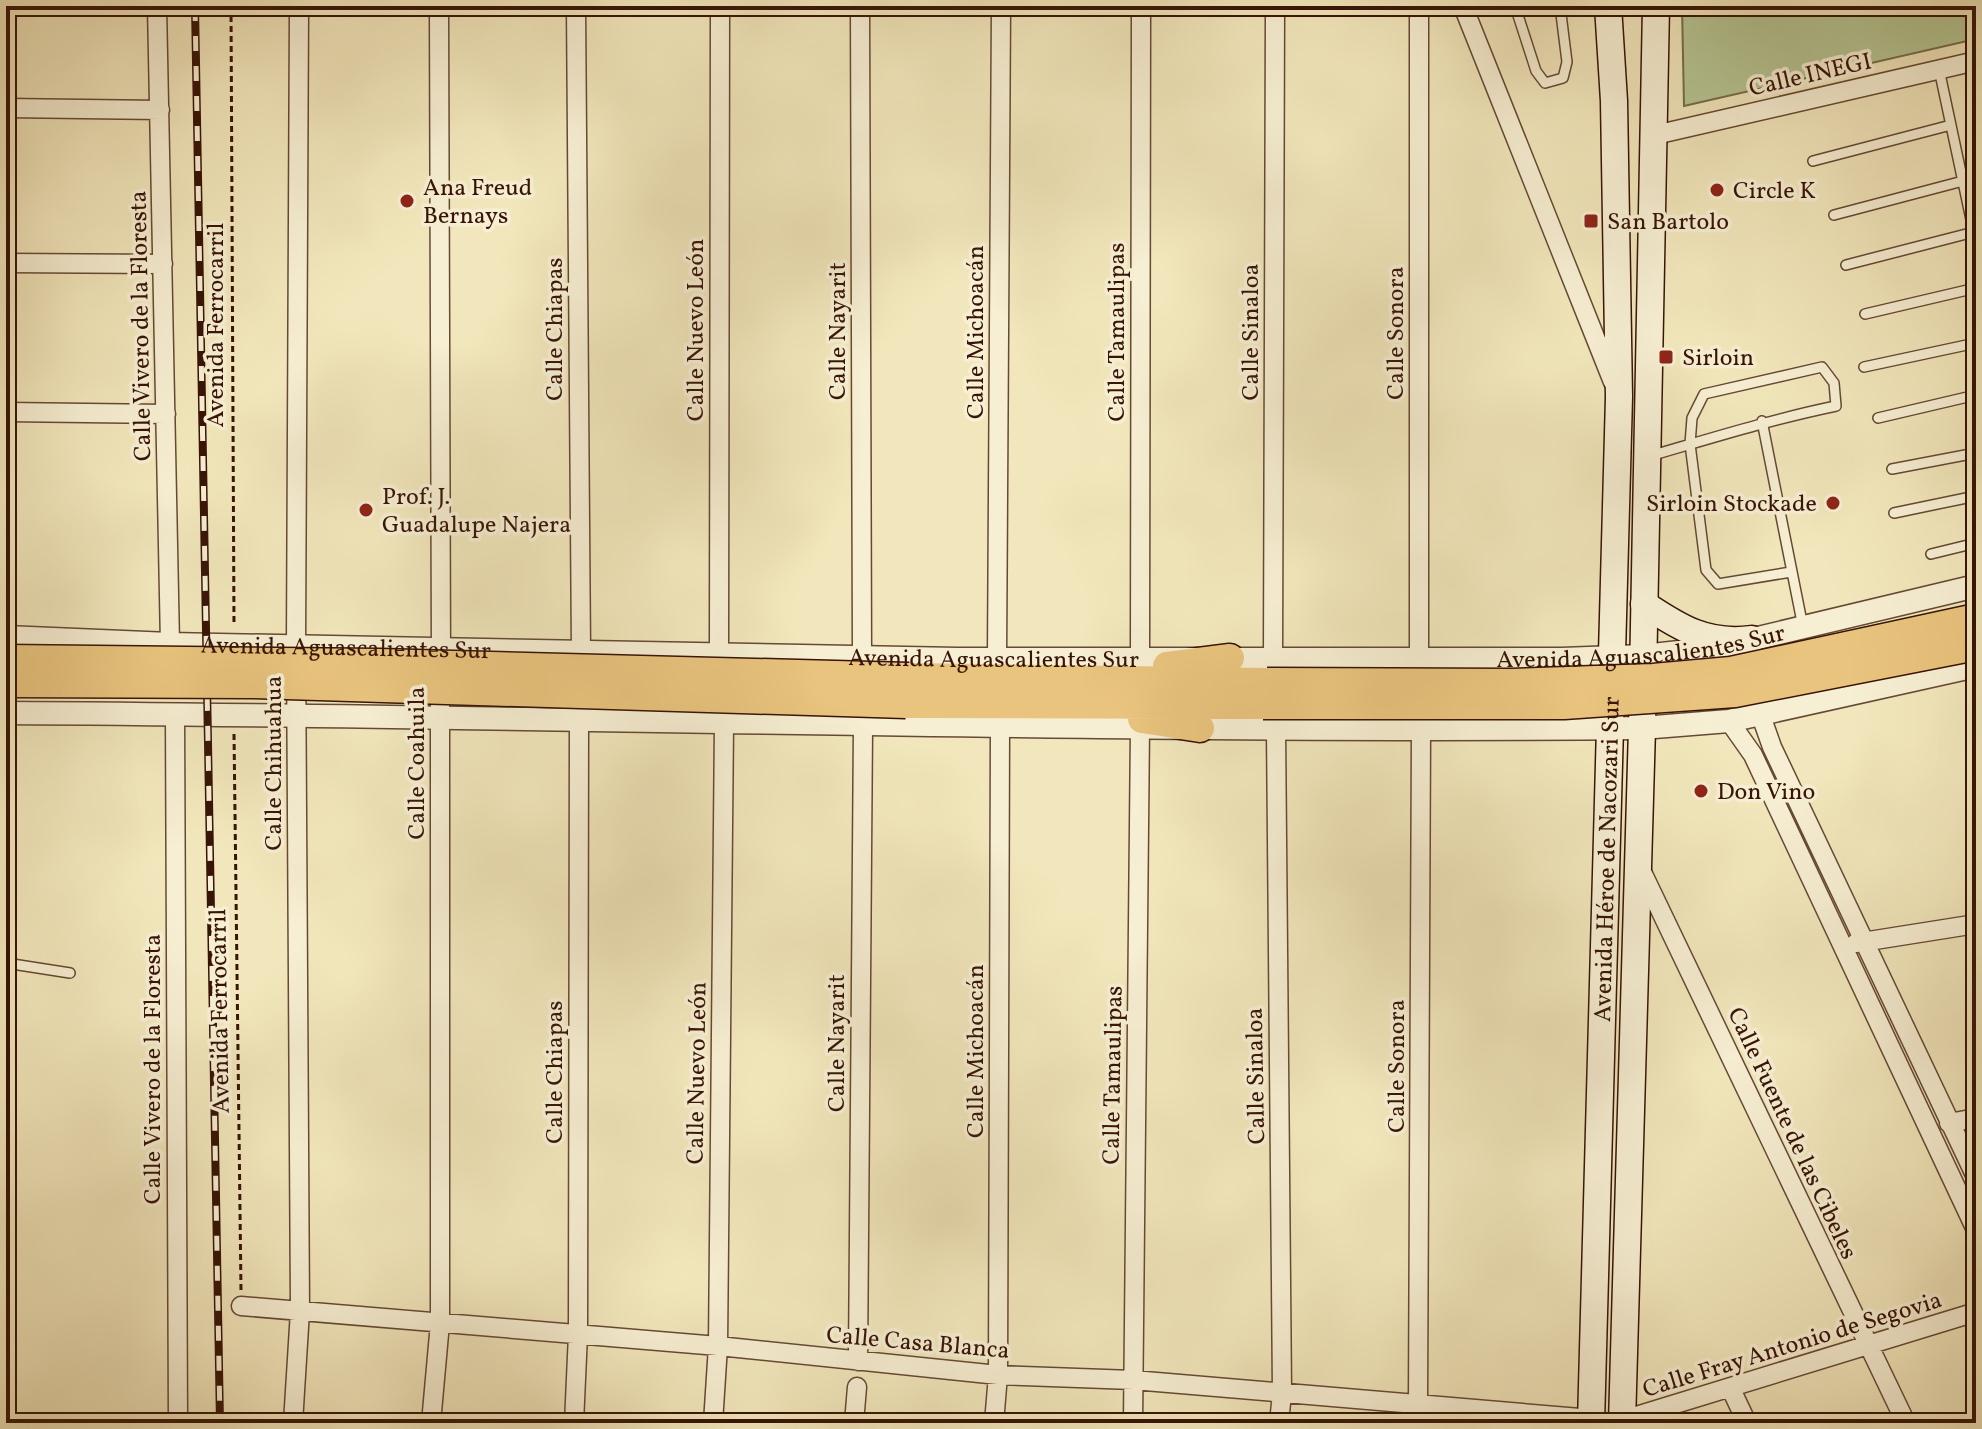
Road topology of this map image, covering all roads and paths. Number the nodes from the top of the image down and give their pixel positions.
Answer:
1 (157, 6) edge
2 (231, 6) edge
3 (299, 6) edge
4 (439, 6) edge
5 (576, 6) edge
6 (720, 6) edge
7 (860, 6) edge
8 (1001, 6) edge
9 (1141, 6) edge
10 (1275, 6) edge
11 (1419, 6) edge
12 (1463, 6) edge
13 (1515, 6) edge
14 (1560, 6) edge
15 (1608, 6) edge
16 (1656, 6) edge
17 (1976, 61) edge
18 (1939, 69) junction
19 (6, 108) edge
20 (160, 110) junction
21 (1976, 121) edge
22 (1951, 125) junction
23 (1976, 131) edge
24 (1655, 135) junction
25 (1813, 161) dead end
26 (1963, 181) junction
27 (1834, 215) dead end
28 (1974, 232) junction
29 (1976, 243) edge
30 (6, 263) edge
31 (163, 264) junction
32 (1846, 265) dead end
33 (1976, 288) edge
34 (1865, 314) dead end
35 (1976, 343) edge
36 (1864, 367) dead end
37 (1976, 395) edge
38 (1619, 397) junction
39 (6, 412) edge
40 (166, 414) junction
41 (1878, 418) dead end
42 (1762, 421) junction
43 (1690, 444) junction
44 (1976, 453) edge
45 (1647, 457) junction
46 (1892, 469) dead end
47 (1976, 496) edge
48 (1894, 513) dead end
49 (1976, 543) edge
50 (1931, 554) dead end
51 (1791, 572) junction
52 (1976, 586) edge
53 (1644, 604) junction
54 (1976, 618) edge
55 (1803, 627) junction
56 (6, 637) edge
57 (45, 639) junction
58 (1752, 639) junction
59 (170, 644) junction
60 (234, 645) junction
61 (296, 646) junction
62 (1976, 646) edge
63 (442, 648) junction
64 (1716, 648) junction
65 (581, 652) junction
66 (719, 654) junction
67 (862, 655) junction
68 (1643, 656) junction
69 (1612, 657) junction
70 (997, 658) junction
71 (1140, 658) junction
72 (1230, 658) junction
73 (6, 659) edge
74 (1419, 659) junction
75 (1562, 659) junction
76 (1976, 666) edge
77 (6, 683) edge
78 (908, 690) junction
79 (1099, 693) junction
80 (1270, 693) junction
81 (6, 713) edge
82 (1760, 713) junction
83 (45, 714) junction
84 (175, 714) junction
85 (233, 715) junction
86 (297, 715) junction
87 (440, 718) junction
88 (579, 721) junction
89 (1729, 721) junction
90 (724, 723) junction
91 (863, 726) junction
92 (1000, 727) junction
93 (1140, 727) junction
94 (1200, 728) junction
95 (1571, 728) junction
96 (1610, 728) junction
97 (1642, 728) junction
98 (1421, 729) junction
99 (1638, 863) junction
100 (1976, 924) edge
101 (1866, 941) junction
102 (1841, 945) junction
103 (6, 963) edge
104 (70, 973) dead end
105 (1976, 1118) edge
106 (1949, 1123) junction
107 (1976, 1177) edge
108 (1976, 1230) edge
109 (241, 1306) joint
110 (300, 1311) junction
111 (1976, 1312) edge
112 (440, 1323) junction
113 (578, 1334) junction
114 (718, 1346) junction
115 (1868, 1346) junction
116 (858, 1361) junction
117 (998, 1375) junction
118 (1133, 1380) junction
119 (857, 1387) dead end
120 (1731, 1389) junction
121 (1282, 1393) junction
122 (1418, 1404) junction
123 (1605, 1422) edge
124 (178, 1423) edge
125 (293, 1423) edge
126 (431, 1423) edge
127 (574, 1423) edge
128 (713, 1423) edge
129 (854, 1423) edge
130 (994, 1423) edge
131 (1133, 1423) edge
132 (1279, 1423) edge
133 (1747, 1423) edge
134 (1906, 1423) edge

1 - 20 street, Calle Vivero de la Floresta
2 - 60 path, Avenida Ferrocarril
3 - 61 street, Calle Chihuahua
4 - 63 street, Calle Coahuila
5 - 65 street, Calle Chiapas
6 - 66 street, Calle Nuevo León
7 - 67 street, Calle Nayarit
8 - 70 street, Calle Michoacán
9 - 71 street, Calle Tamaulipas
10 - 80 street, Calle Sinaloa
11 - 74 street, Calle Sonora
12 - 38 street
13 - 14 lane
15 - 38 main road, Avenida Héroe de Nacozari Sur
16 - 24 main road, Avenida Héroe de Nacozari Sur
17 - 18 street, Calle INEGI
18 - 22 lane
18 - 24 street, Calle INEGI
19 - 20 street
20 - 31 street, Calle Vivero de la Floresta
21 - 23 lane
22 - 25 lane
22 - 26 lane
24 - 45 main road, Avenida Héroe de Nacozari Sur
26 - 27 lane
26 - 28 lane
28 - 29 lane
28 - 32 lane
30 - 31 street
31 - 40 street, Calle Vivero de la Floresta
33 - 34 lane
35 - 36 lane
37 - 41 lane
38 - 69 main road, Avenida Héroe de Nacozari Sur
39 - 40 street
40 - 59 street, Calle Vivero de la Floresta
42 - 43 lane
42 - 43 lane
42 - 51 lane
43 - 45 lane
43 - 51 lane
44 - 46 lane
45 - 53 main road, Avenida Héroe de Nacozari Sur
47 - 48 lane
49 - 50 lane
51 - 55 lane
52 - 55 street, Avenida Aguascalientes Sur
53 - 58 main road
53 - 68 main road, Avenida Héroe de Nacozari Sur
54 - 80 main road, Avenida Aguascalientes Sur, bridge
55 - 58 street, Avenida Aguascalientes Sur
56 - 57 street, Avenida Aguascalientes Sur
57 - 59 street, Avenida Aguascalientes Sur
57 - 83 street
58 - 64 street, Avenida Aguascalientes Sur
59 - 60 street, Avenida Aguascalientes Sur
60 - 61 street, Avenida Aguascalientes Sur
61 - 63 street, Avenida Aguascalientes Sur
61 - 86 street, Calle Chihuahua
62 - 80 main road, Avenida Aguascalientes Sur, bridge
63 - 65 street, Avenida Aguascalientes Sur
63 - 87 street, Calle Coahuila
64 - 68 street, Avenida Aguascalientes Sur
64 - 89 street
65 - 66 street, Avenida Aguascalientes Sur
66 - 67 street, Avenida Aguascalientes Sur
67 - 70 street, Avenida Aguascalientes Sur
68 - 69 street, Avenida Aguascalientes Sur
68 - 97 main road, Avenida Héroe de Nacozari Sur
69 - 75 street, Avenida Aguascalientes Sur
69 - 96 main road, Avenida Héroe de Nacozari Sur
70 - 71 street, Avenida Aguascalientes Sur
71 - 72 street, Avenida Aguascalientes Sur
72 - 79 main road
72 - 80 street, Avenida Aguascalientes Sur
73 - 78 main road, Avenida Aguascalientes Sur, bridge
74 - 75 street, Avenida Aguascalientes Sur
74 - 80 street, Avenida Aguascalientes Sur
75 - 95 street
76 - 82 street, Avenida Aguascalientes Sur
77 - 78 main road, Avenida Aguascalientes Sur, bridge
78 - 79 main road, Avenida Aguascalientes Sur
79 - 80 main road, Avenida Aguascalientes Sur
79 - 94 main road
80 - 94 street, Avenida Aguascalientes Sur
80 - 98 street, Avenida Aguascalientes Sur
80 - 121 street, Calle Sinaloa
81 - 83 street, Avenida Aguascalientes Sur
82 - 89 street, Avenida Aguascalientes Sur
82 - 101 street
83 - 84 street, Avenida Aguascalientes Sur
84 - 85 street, Avenida Aguascalientes Sur
84 - 124 street, Calle Vivero de la Floresta
85 - 86 street, Avenida Aguascalientes Sur
85 - 109 path, Avenida Ferrocarril
86 - 87 street, Avenida Aguascalientes Sur
86 - 110 street, Calle Chihuahua
87 - 88 street, Avenida Aguascalientes Sur
87 - 112 street, Calle Coahuila
88 - 90 street, Avenida Aguascalientes Sur
88 - 113 street, Calle Chiapas
89 - 97 street, Avenida Aguascalientes Sur
89 - 102 street
90 - 91 street, Avenida Aguascalientes Sur
90 - 114 street, Calle Nuevo León
91 - 92 street, Avenida Aguascalientes Sur
91 - 116 street, Calle Nayarit
92 - 93 street, Avenida Aguascalientes Sur
92 - 117 street, Calle Michoacán
93 - 94 street, Avenida Aguascalientes Sur
93 - 118 street, Calle Tamaulipas
95 - 96 street, Avenida Aguascalientes Sur
95 - 98 street, Avenida Aguascalientes Sur
96 - 97 street, Avenida Aguascalientes Sur
96 - 123 main road, Avenida Héroe de Nacozari Sur
97 - 99 main road, Avenida Héroe de Nacozari Sur
98 - 122 street, Calle Sonora
99 - 115 street, Calle Fuente de las Cibeles
99 - 123 main road, Avenida Héroe de Nacozari Sur
100 - 101 street
101 - 102 street
101 - 106 street
102 - 108 street
103 - 104 lane
105 - 106 street
106 - 107 street
109 - 110 street, Calle Casa Blanca
110 - 112 street, Calle Casa Blanca
110 - 125 street, Calle Chihuahua
111 - 115 street, Calle Fray Antonio de Segovia
112 - 113 street, Calle Casa Blanca
112 - 126 street, Calle Coahuila
113 - 114 street, Calle Casa Blanca
113 - 127 street, Calle Chiapas
114 - 116 street, Calle Casa Blanca
114 - 128 street, Calle Nuevo León
115 - 120 street, Calle Fray Antonio de Segovia
115 - 134 street, Calle Fuente de las Cibeles
116 - 117 street, Calle Casa Blanca
117 - 118 street, Calle Casa Blanca
117 - 130 street, Calle Michoacán
118 - 121 street, Calle Casa Blanca
118 - 131 street, Calle Tamaulipas
119 - 129 street
120 - 123 street, Calle Fray Antonio de Segovia
120 - 133 street
121 - 122 street, Calle Casa Blanca
121 - 132 street, Calle Sinaloa
122 - 123 street, Calle Casa Blanca

